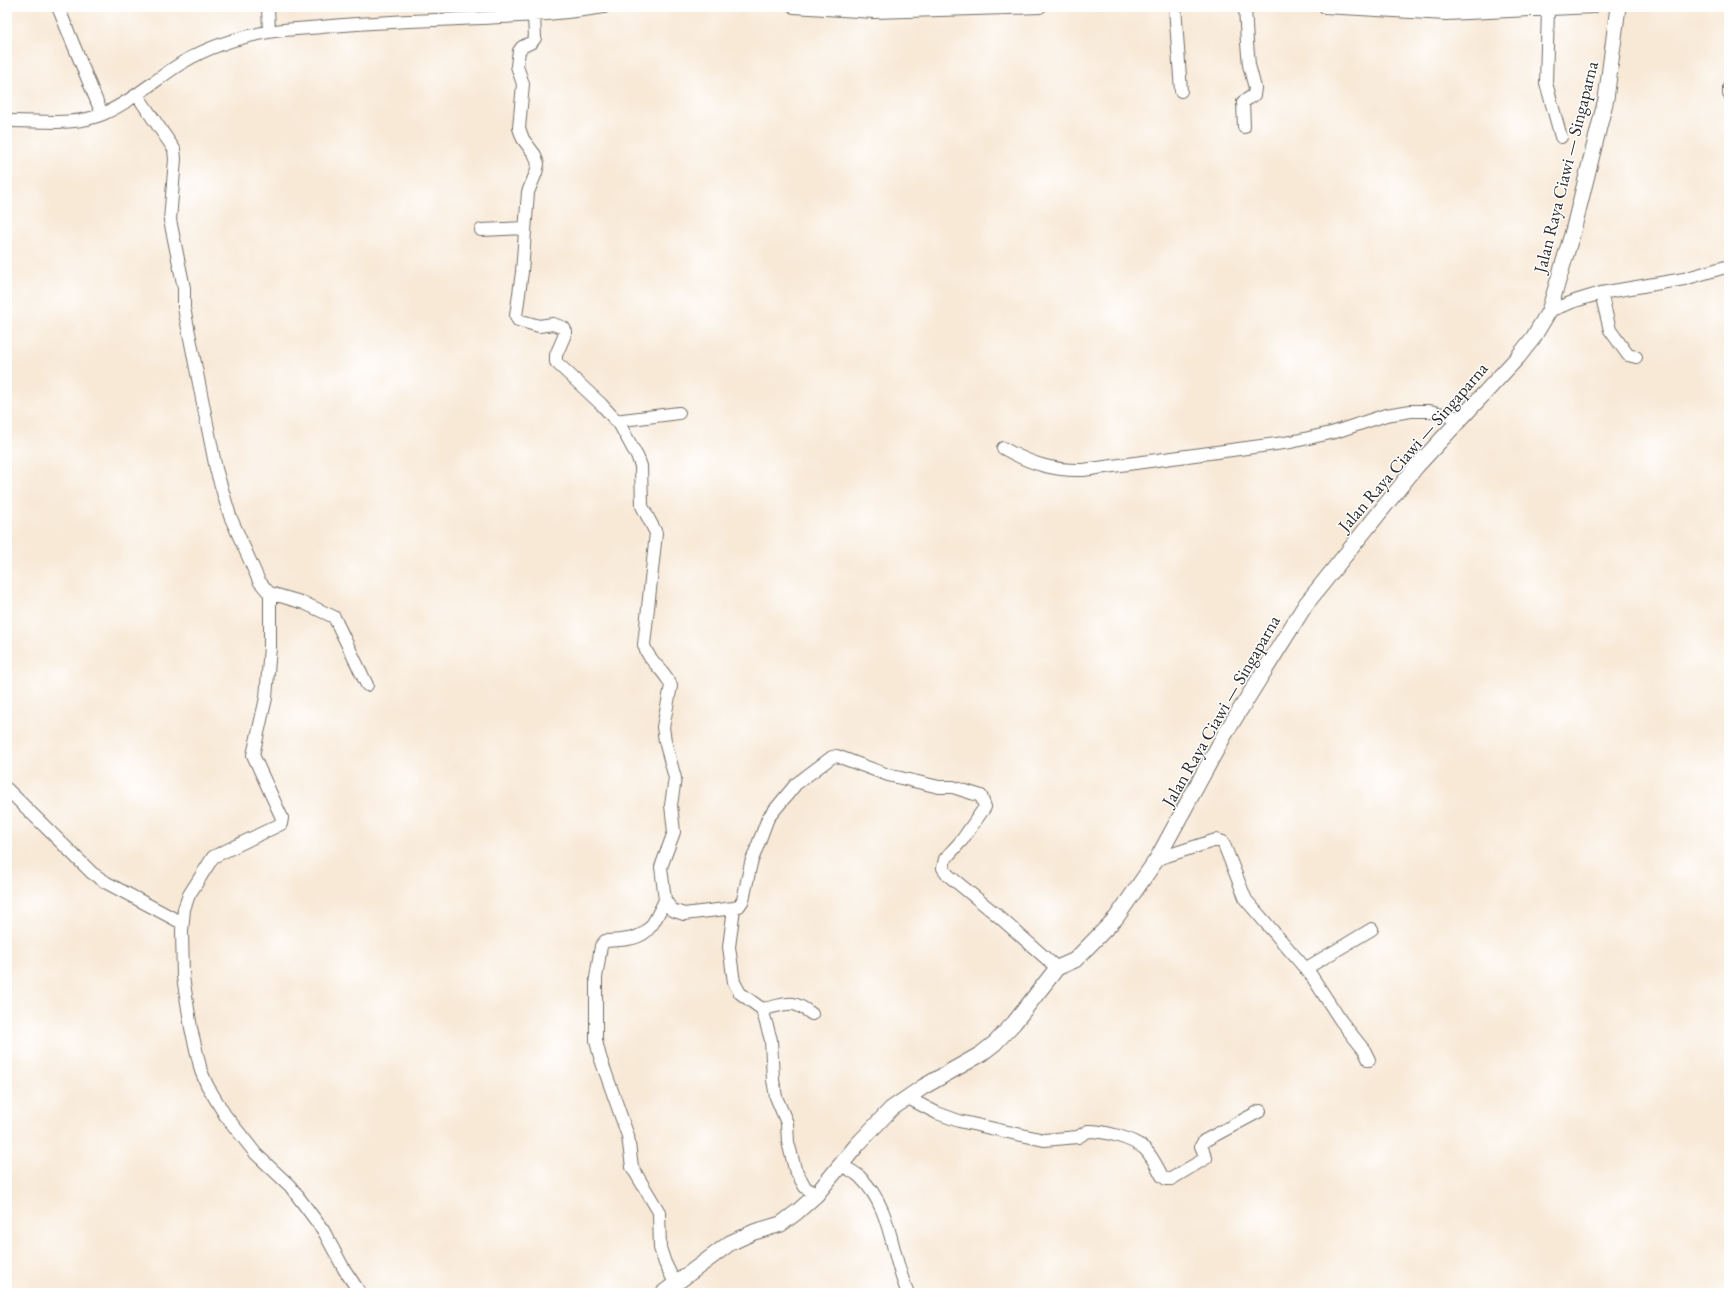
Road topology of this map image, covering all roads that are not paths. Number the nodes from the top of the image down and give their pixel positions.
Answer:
1 (58, 7) edge
2 (268, 7) edge
3 (604, 7) edge
4 (794, 7) edge
5 (1040, 7) edge
6 (1175, 7) edge
7 (1245, 7) edge
8 (1325, 7) edge
9 (1593, 7) edge
10 (1618, 7) edge
11 (1549, 8) edge
12 (534, 15) junction
13 (269, 32) junction
14 (1729, 86) edge
15 (1181, 91) dead end
16 (1729, 94) edge
17 (137, 95) junction
18 (102, 114) junction
19 (7, 120) edge
20 (1244, 127) dead end
21 (1561, 137) dead end
22 (525, 228) junction
23 (480, 230) dead end
24 (1729, 266) edge
25 (1601, 293) junction
26 (1549, 311) junction
27 (1636, 358) dead end
28 (679, 413) dead end
29 (1461, 418) junction
30 (615, 421) junction
31 (1003, 448) dead end
32 (270, 593) junction
33 (367, 685) dead end
34 (7, 789) edge
35 (1157, 859) junction
36 (665, 900) junction
37 (734, 908) junction
38 (182, 923) junction
39 (1372, 929) dead end
40 (1057, 968) junction
41 (1305, 969) junction
42 (762, 1009) junction
43 (812, 1014) dead end
44 (1369, 1060) dead end
45 (908, 1098) junction
46 (1260, 1111) dead end
47 (842, 1165) junction
48 (816, 1195) junction
49 (675, 1283) junction
50 (360, 1293) edge
51 (663, 1293) edge
52 (908, 1293) edge

1 - 18 street
2 - 13 street
3 - 12 street
4 - 5 street
6 - 15 street
7 - 20 street
8 - 11 street
9 - 11 street
10 - 26 main road, Jalan Raya Ciawi — Singaparna
11 - 21 street
12 - 13 street
12 - 22 street
13 - 17 street
14 - 16 street
17 - 18 street
17 - 32 street
18 - 19 street
22 - 23 street
22 - 30 street
24 - 25 street
25 - 26 street
25 - 27 street
26 - 29 main road, Jalan Raya Ciawi — Singaparna
28 - 30 street
29 - 31 street
29 - 35 main road, Jalan Raya Ciawi — Singaparna
30 - 36 street
32 - 33 street
32 - 38 street
34 - 38 street
35 - 40 main road, Jalan Raya Ciawi — Singaparna
35 - 41 street
36 - 37 street
36 - 49 street
37 - 40 street
37 - 42 street
38 - 50 street
39 - 41 street
40 - 45 main road, Jalan Raya Ciawi — Singaparna
41 - 44 street
42 - 43 street
42 - 48 street
45 - 46 street
45 - 47 main road, Jalan Raya Ciawi — Singaparna
47 - 48 main road, Jalan Raya Ciawi — Singaparna
47 - 52 street
48 - 49 main road, Jalan Raya Ciawi — Singaparna
49 - 51 main road, Jalan Raya Ciawi — Singaparna

